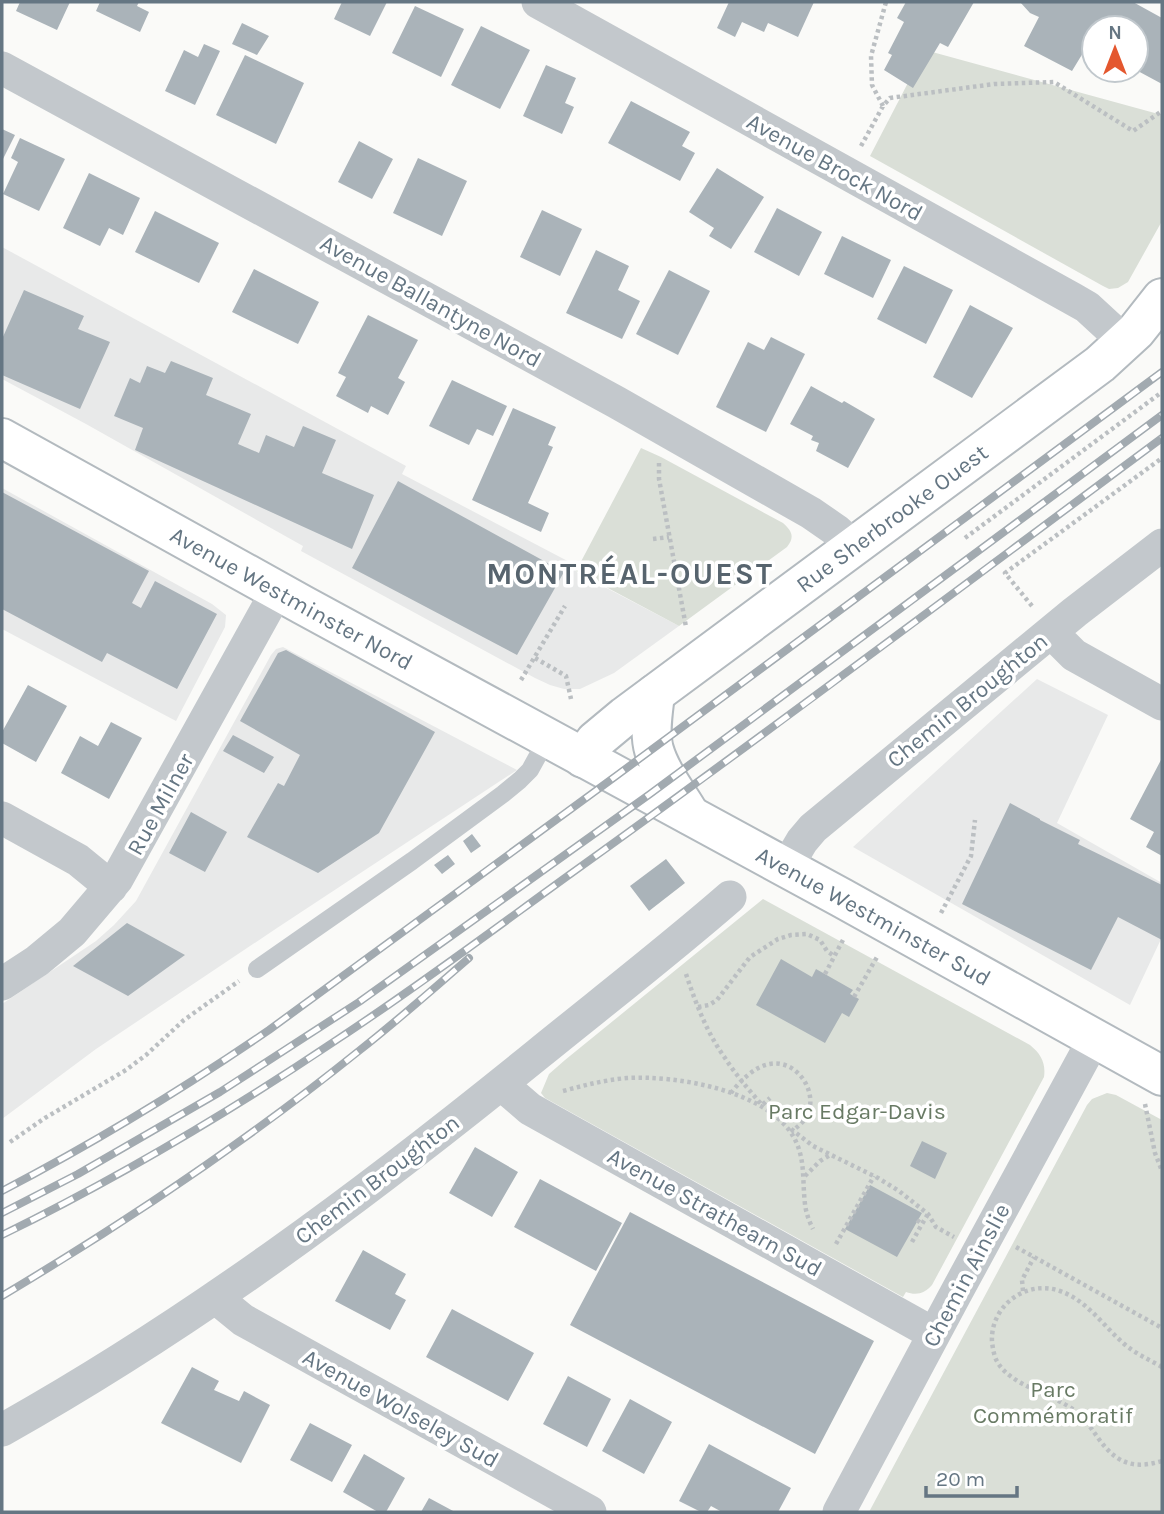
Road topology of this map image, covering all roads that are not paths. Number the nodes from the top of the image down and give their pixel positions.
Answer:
1 (538, 2) edge
2 (2, 68) edge
3 (1162, 298) edge
4 (1125, 342) junction
5 (2, 438) edge
6 (1162, 545) edge
7 (854, 546) junction
8 (277, 591) junction
9 (1042, 619) junction
10 (655, 694) junction
11 (1162, 704) edge
12 (548, 739) junction
13 (583, 758) junction
14 (691, 817) junction
15 (2, 818) edge
16 (786, 868) junction
17 (111, 887) junction
18 (730, 897) dead end
19 (257, 969) road end
20 (2, 984) edge
21 (1094, 1039) junction
22 (501, 1084) junction
23 (1153, 1090) edge
24 (216, 1298) junction
25 (934, 1334) junction
26 (2, 1430) edge
27 (590, 1512) edge
28 (839, 1512) edge

1 - 4 street, Avenue Brock Nord
2 - 7 street, Avenue Ballantyne Nord
3 - 4 main road, Rue Sherbrooke Ouest
4 - 7 main road, Rue Sherbrooke Ouest
5 - 8 main road, Avenue Westminster Nord
6 - 9 street, Chemin Broughton
7 - 10 main road, Rue Sherbrooke Ouest
8 - 12 main road, Avenue Westminster Nord
8 - 17 street, Rue Milner
9 - 11 street
9 - 16 street, Chemin Broughton
10 - 13 main road, Rue Sherbrooke Ouest
10 - 14 main road
12 - 13 main road, Avenue Westminster Nord
12 - 19 lane
13 - 14 main road, Avenue Westminster Sud
14 - 16 main road, Avenue Westminster Sud
15 - 17 street
16 - 21 main road, Avenue Westminster Sud
17 - 20 street, Rue Milner
18 - 22 street, Chemin Broughton
21 - 23 main road, Avenue Westminster Sud
21 - 25 street, Chemin Ainslie
22 - 24 street, Chemin Broughton
22 - 25 street, Avenue Strathearn Sud
24 - 26 street, Chemin Broughton
24 - 27 street, Avenue Wolseley Sud
25 - 28 street, Chemin Ainslie

